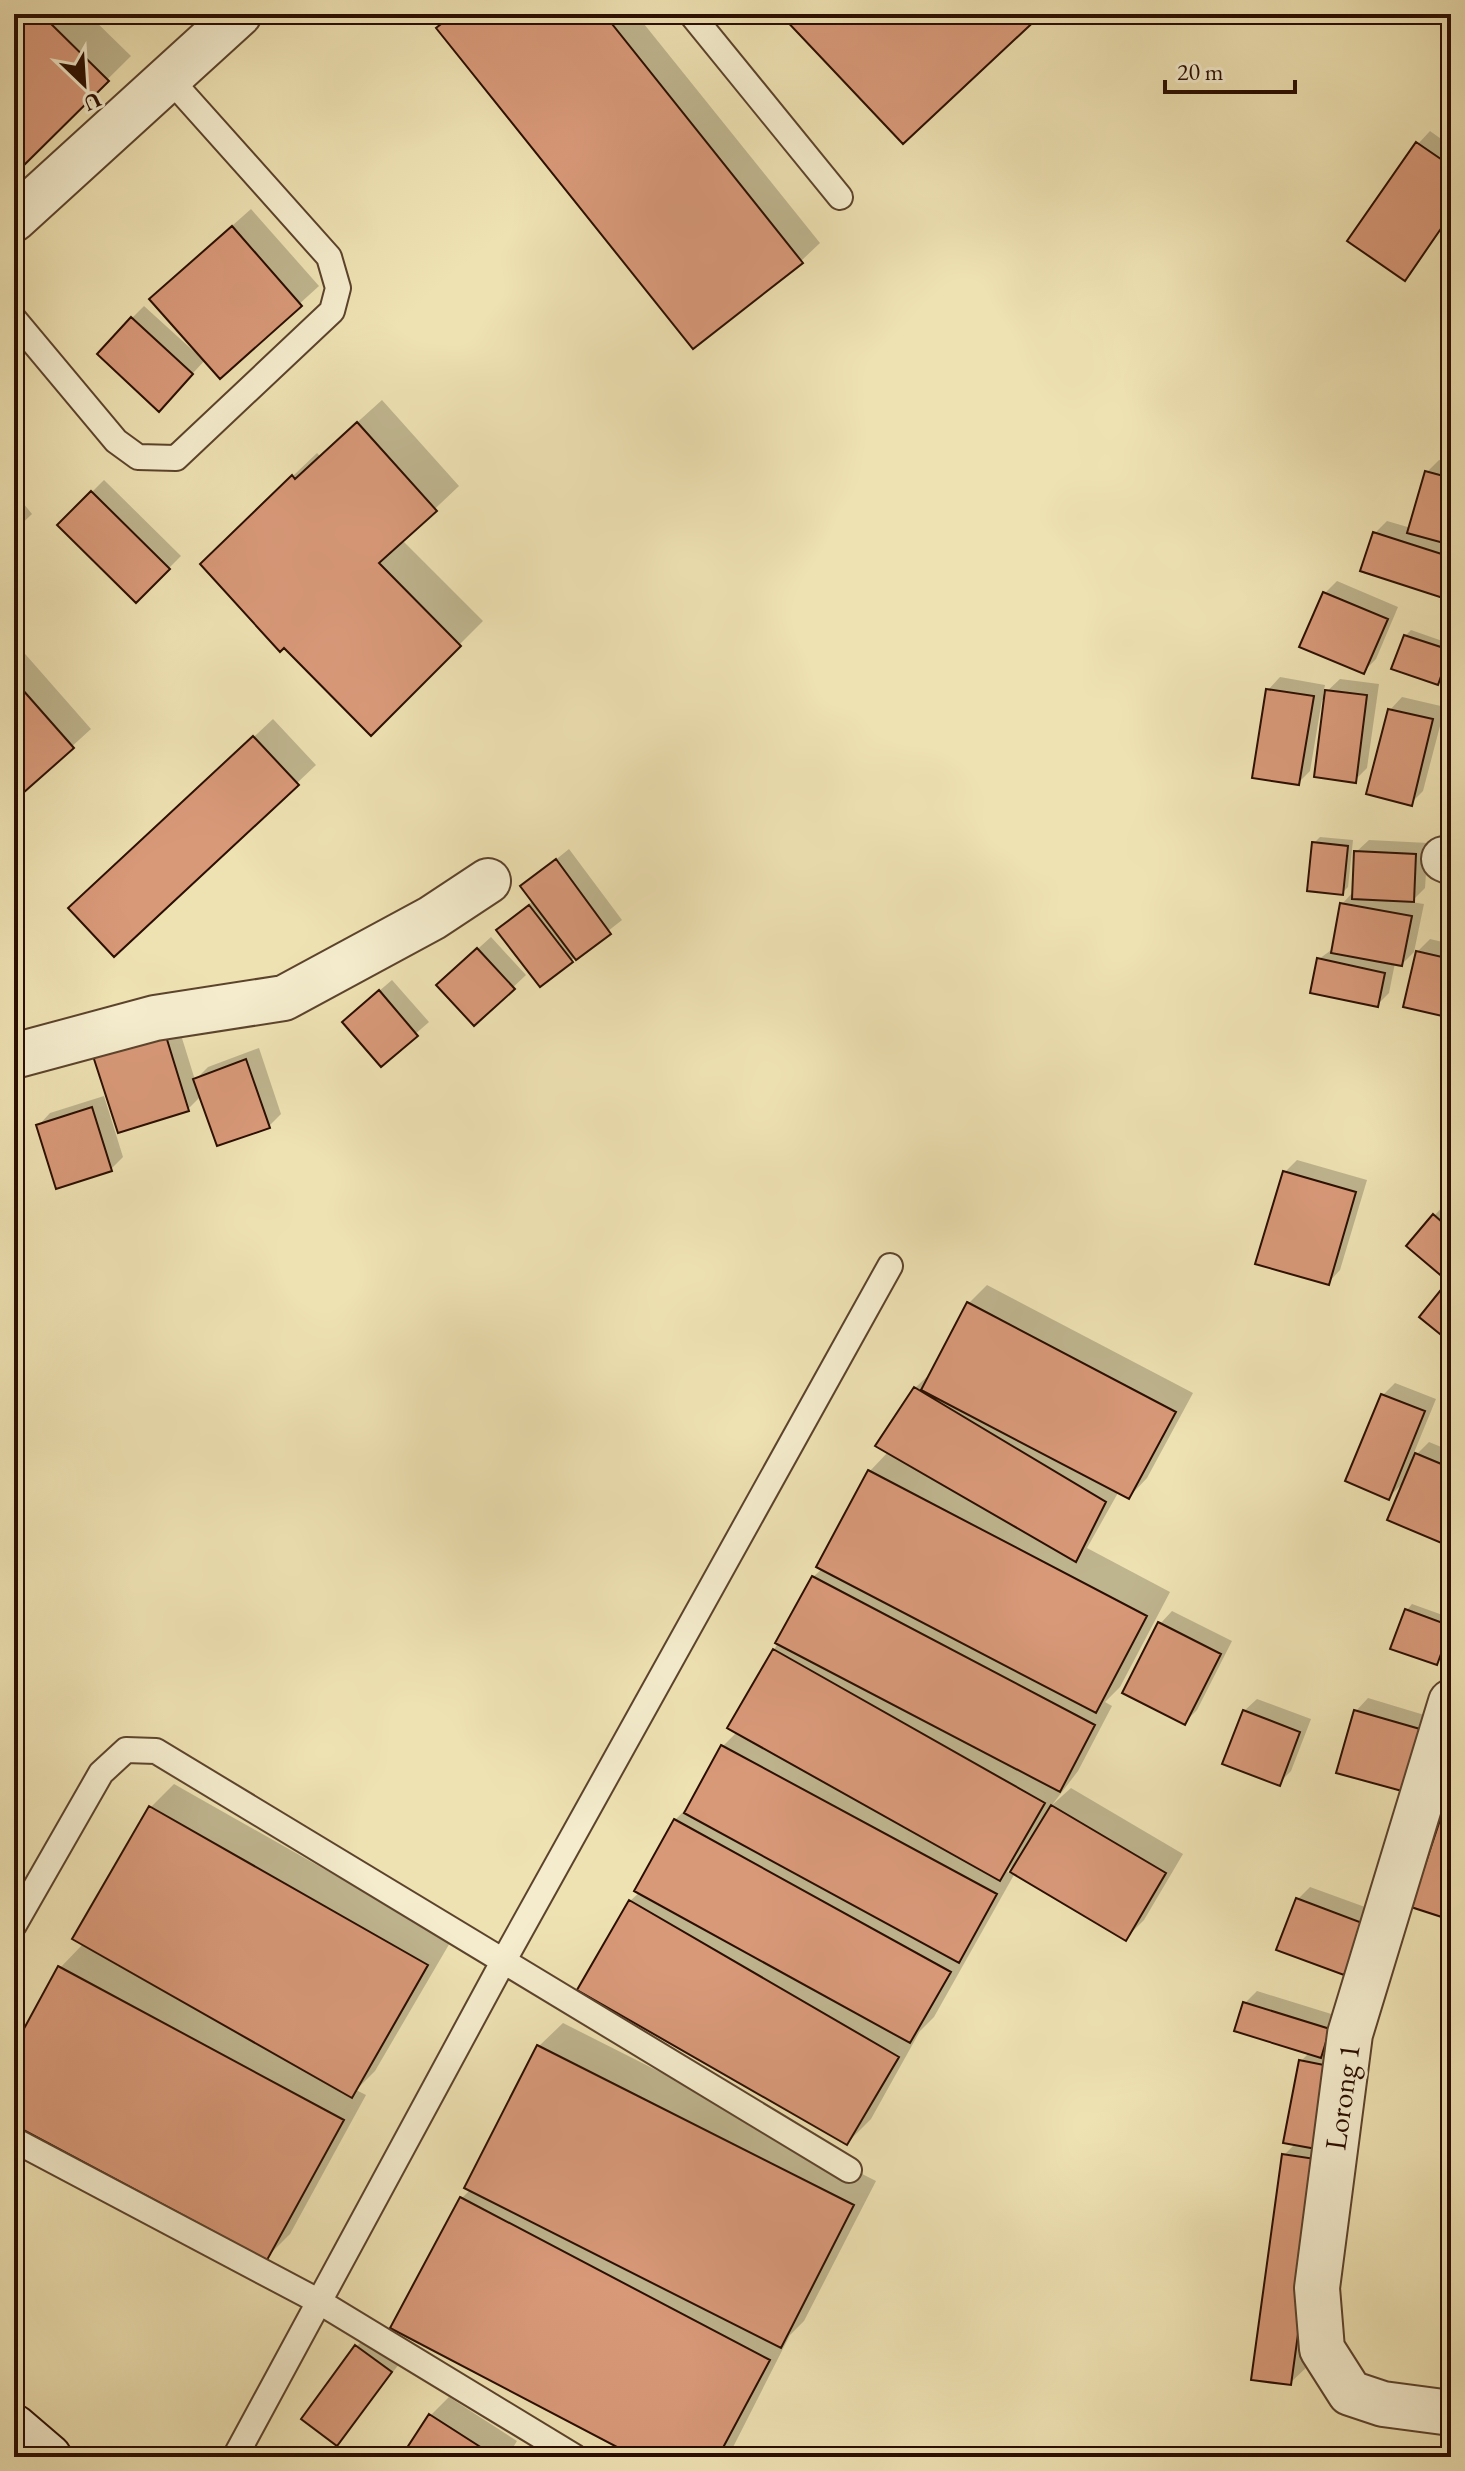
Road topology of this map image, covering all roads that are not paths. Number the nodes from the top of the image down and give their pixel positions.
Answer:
1 (239, 14) edge
2 (691, 14) edge
3 (169, 78) junction
4 (840, 197) dead end
5 (14, 219) edge
6 (14, 319) edge
7 (488, 881) dead end
8 (14, 1056) edge
9 (890, 1266) dead end
10 (1451, 1702) edge
11 (14, 1925) edge
12 (504, 1960) junction
13 (14, 2140) edge
14 (849, 2170) dead end
15 (318, 2301) junction
16 (1451, 2413) edge
17 (14, 2427) edge
18 (49, 2457) edge
19 (235, 2457) edge
20 (575, 2457) edge

1 - 3 street
2 - 4 lane
3 - 5 street
3 - 6 lane
7 - 8 street
9 - 12 lane
10 - 16 street, Lorong 1
11 - 12 lane
12 - 14 lane
12 - 15 lane
13 - 15 lane
15 - 19 lane
15 - 20 lane
17 - 18 street

